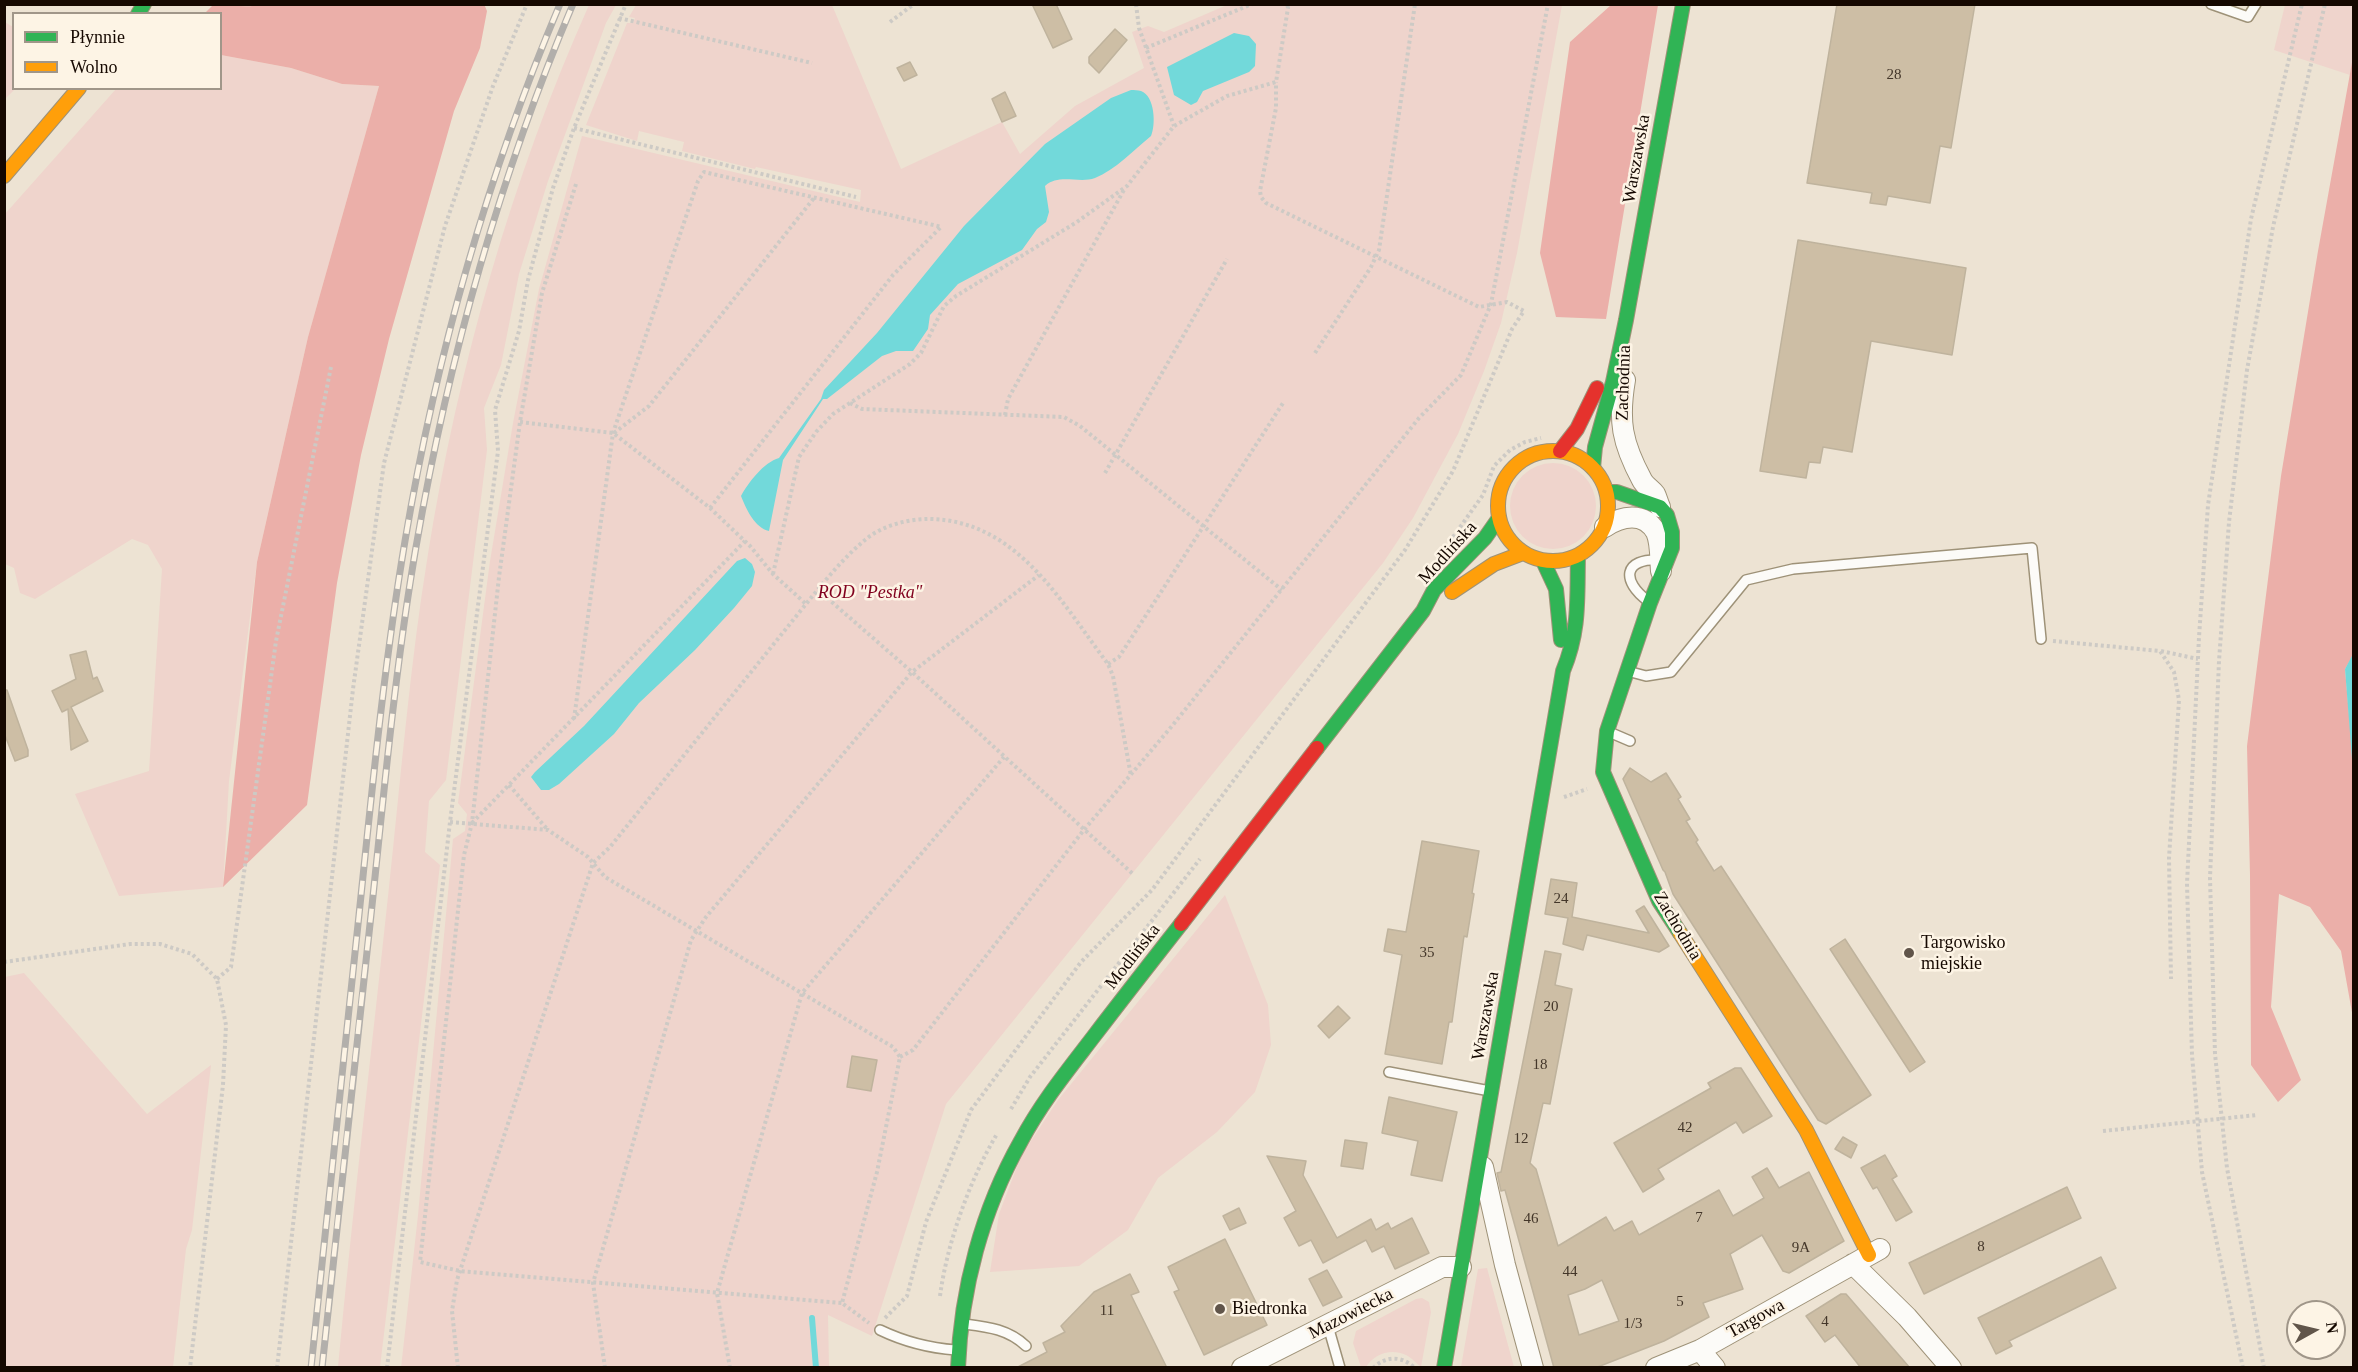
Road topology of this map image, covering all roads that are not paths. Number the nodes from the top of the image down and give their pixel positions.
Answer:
1 (1683, 4) edge
2 (2211, 4) edge
3 (2256, 4) edge
4 (77, 90) edge
5 (4, 176) edge
6 (1626, 320) junction
7 (1560, 451) junction
8 (1593, 468) junction
9 (1607, 492) junction
10 (1660, 507) junction
11 (1499, 518) junction
12 (1605, 527) junction
13 (1523, 553) junction
14 (1578, 556) junction
15 (1543, 561) junction
16 (1661, 565) junction
17 (1650, 603) junction
18 (1423, 611) junction
19 (2041, 639) road end
20 (1628, 670) junction
21 (1563, 671) junction
22 (1607, 731) junction
23 (1630, 741) dead end
24 (1389, 1072) dead end
25 (1491, 1091) junction
26 (1480, 1153) junction
27 (1466, 1234) junction
28 (1868, 1256) junction
29 (1505, 1265) junction
30 (1461, 1267) junction
31 (961, 1323) junction
32 (1328, 1326) junction
33 (877, 1328) road end
34 (1026, 1346) dead end
35 (958, 1350) junction
36 (1700, 1350) junction
37 (958, 1368) edge
38 (1242, 1368) edge
39 (1340, 1368) edge
40 (1444, 1368) edge
41 (1533, 1368) edge
42 (1656, 1368) edge
43 (1715, 1368) edge
44 (1951, 1368) edge

1 - 6 main road, Warszawska
2 - 3 lane
4 - 5 main road
6 - 7 main road, Warszawska
6 - 8 main road, Warszawska
6 - 10 street, Zachodnia
7 - 8 main road
7 - 11 main road
8 - 9 main road
9 - 10 main road
9 - 12 main road
10 - 16 main road, Zachodnia
11 - 13 main road
11 - 18 main road, Modlińska
12 - 14 main road
12 - 16 street, Zachodnia
13 - 15 main road
13 - 18 main road, Modlińska
14 - 15 main road
14 - 21 main road, Warszawska
15 - 21 main road, Warszawska
16 - 17 main road, Zachodnia
16 - 17 lane
17 - 20 main road, Zachodnia
18 - 31 main road, Modlińska
19 - 20 lane
20 - 22 main road, Zachodnia
21 - 25 main road, Warszawska
22 - 23 lane
22 - 28 main road, Zachodnia
24 - 25 lane
25 - 26 main road, Warszawska
26 - 27 main road, Warszawska
26 - 29 street
27 - 29 street
27 - 30 main road, Warszawska
28 - 36 street, Targowa
28 - 44 street
29 - 41 street
30 - 32 street, Mazowiecka
30 - 40 main road, Warszawska
31 - 34 lane
31 - 35 main road, Modlińska
32 - 38 street, Mazowiecka
32 - 39 lane
33 - 35 lane
35 - 37 main road, Modlińska
36 - 42 street, Targowa
36 - 43 street

